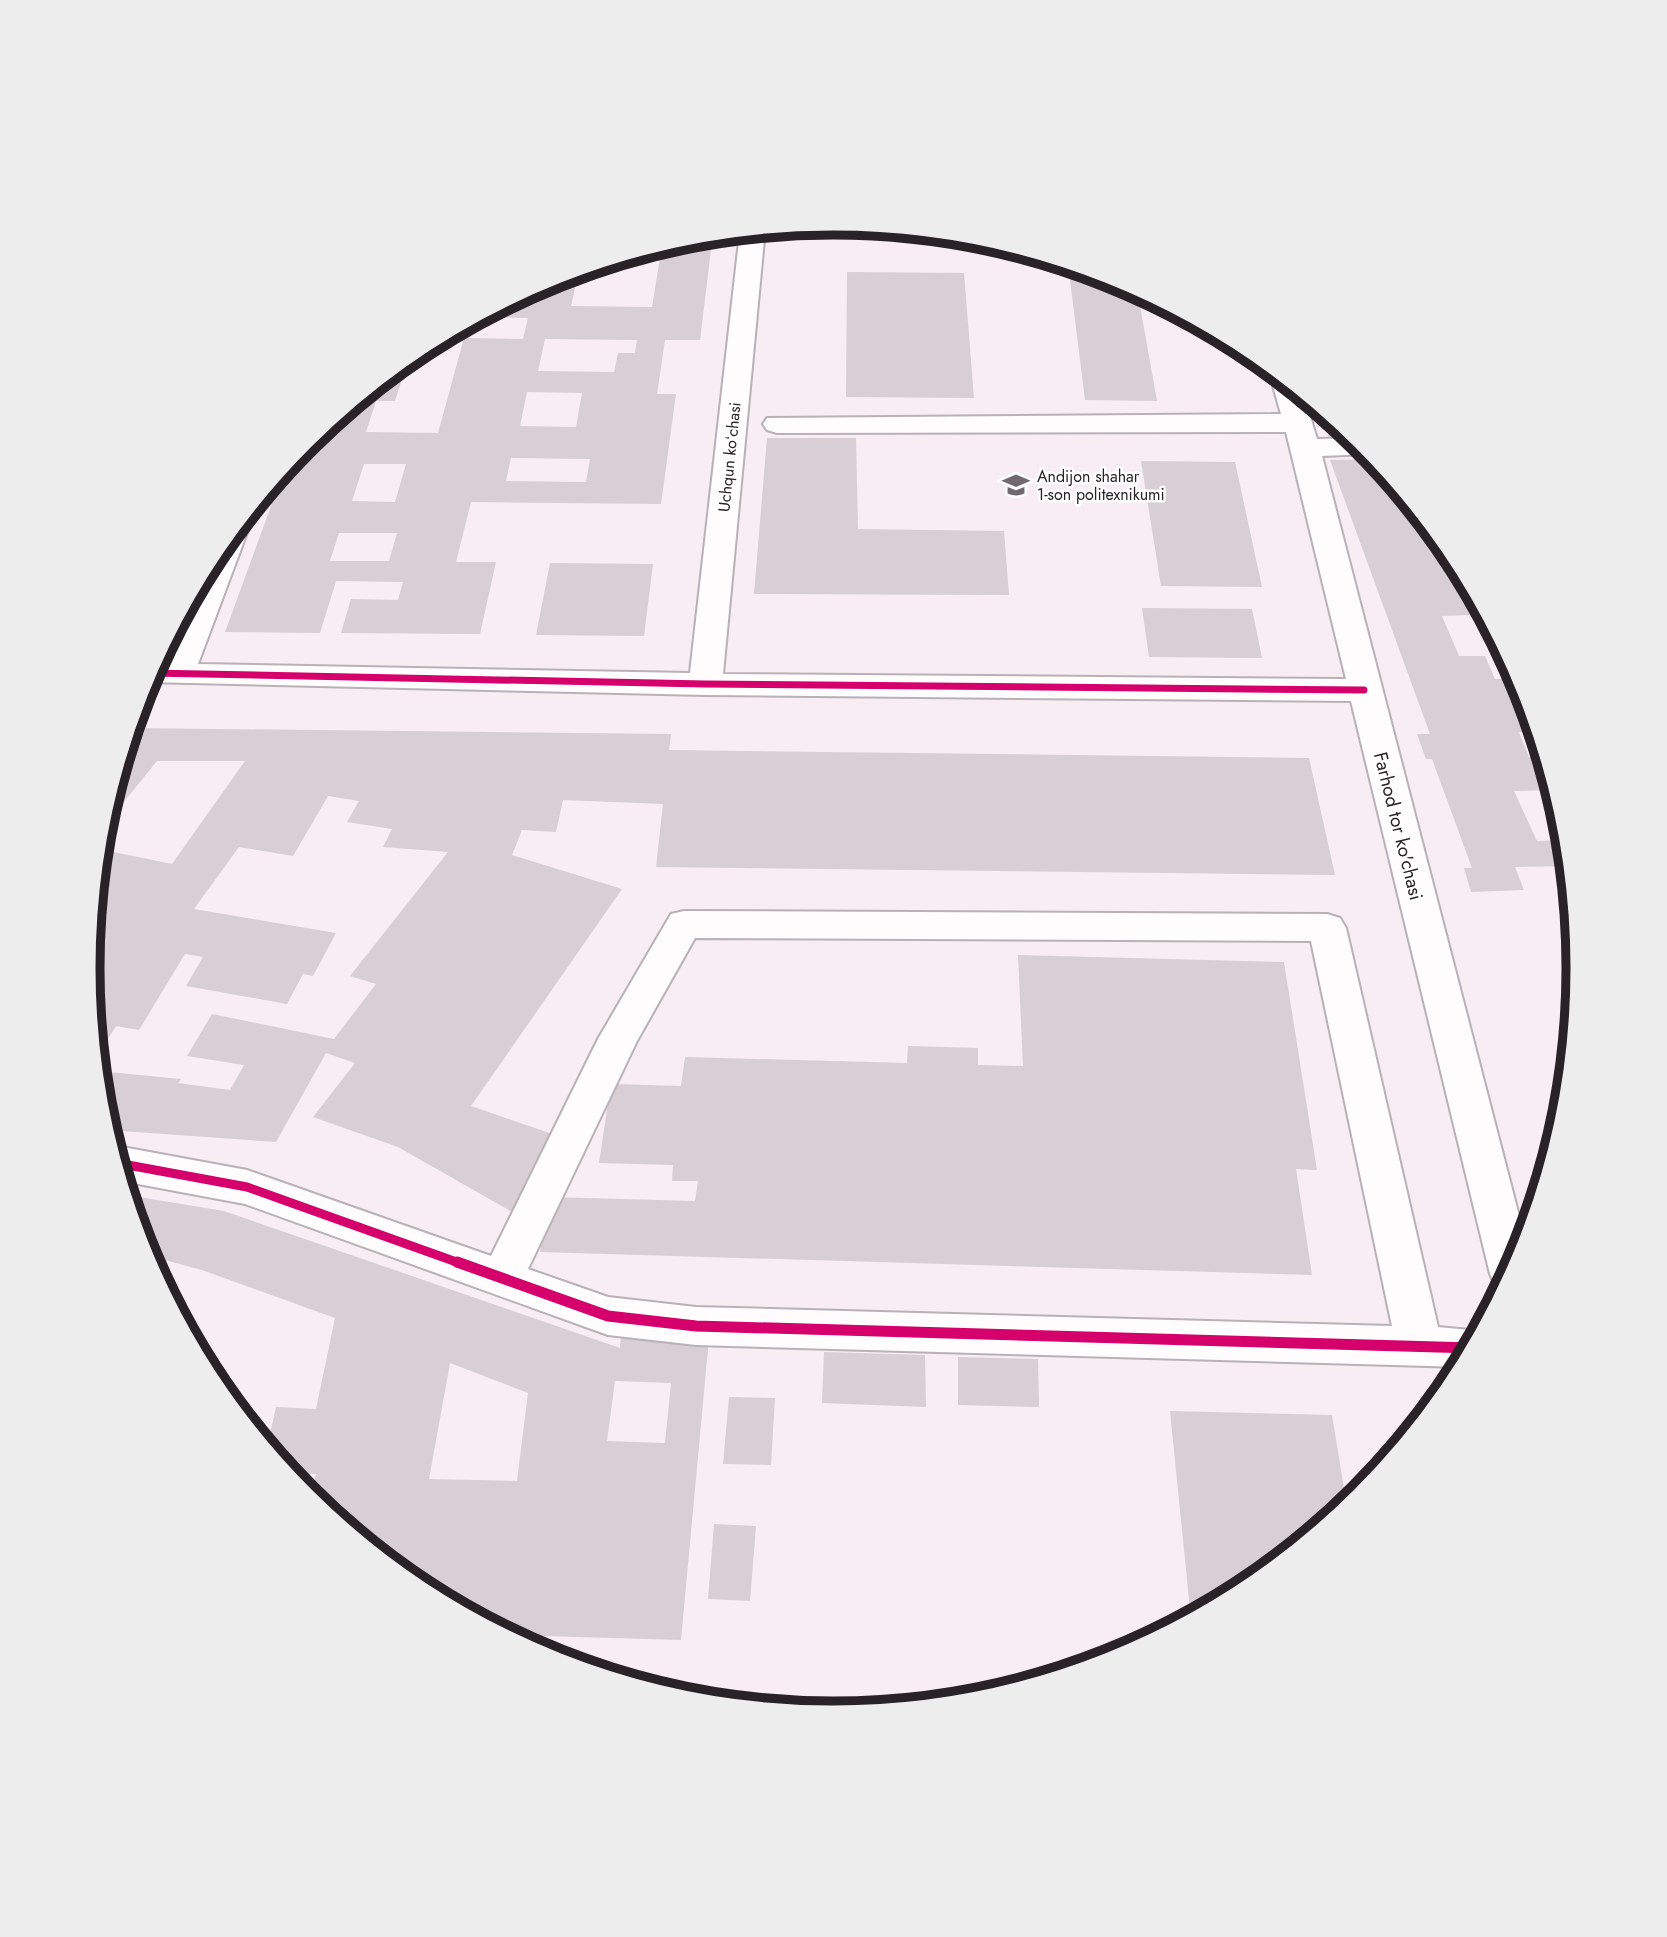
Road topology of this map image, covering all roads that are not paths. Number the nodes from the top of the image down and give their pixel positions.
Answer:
1 (752, 240) edge
2 (1289, 394) edge
3 (777, 424) dead end
4 (1301, 435) junction
5 (1345, 443) edge
6 (199, 600) edge
7 (164, 673) edge
8 (705, 684) junction
9 (1364, 690) junction
10 (127, 1165) edge
11 (1508, 1257) edge
12 (502, 1278) junction
13 (1419, 1345) junction
14 (1461, 1347) edge

1 - 8 street, Uchqun koʻchasi
2 - 4 street, Farhod tor ko'chasi
3 - 4 street
4 - 5 street
4 - 9 street, Farhod tor ko'chasi
6 - 7 street
7 - 8 street
8 - 9 street
9 - 11 street, Farhod tor ko'chasi
10 - 12 street
12 - 13 street
12 - 13 street
13 - 14 street

